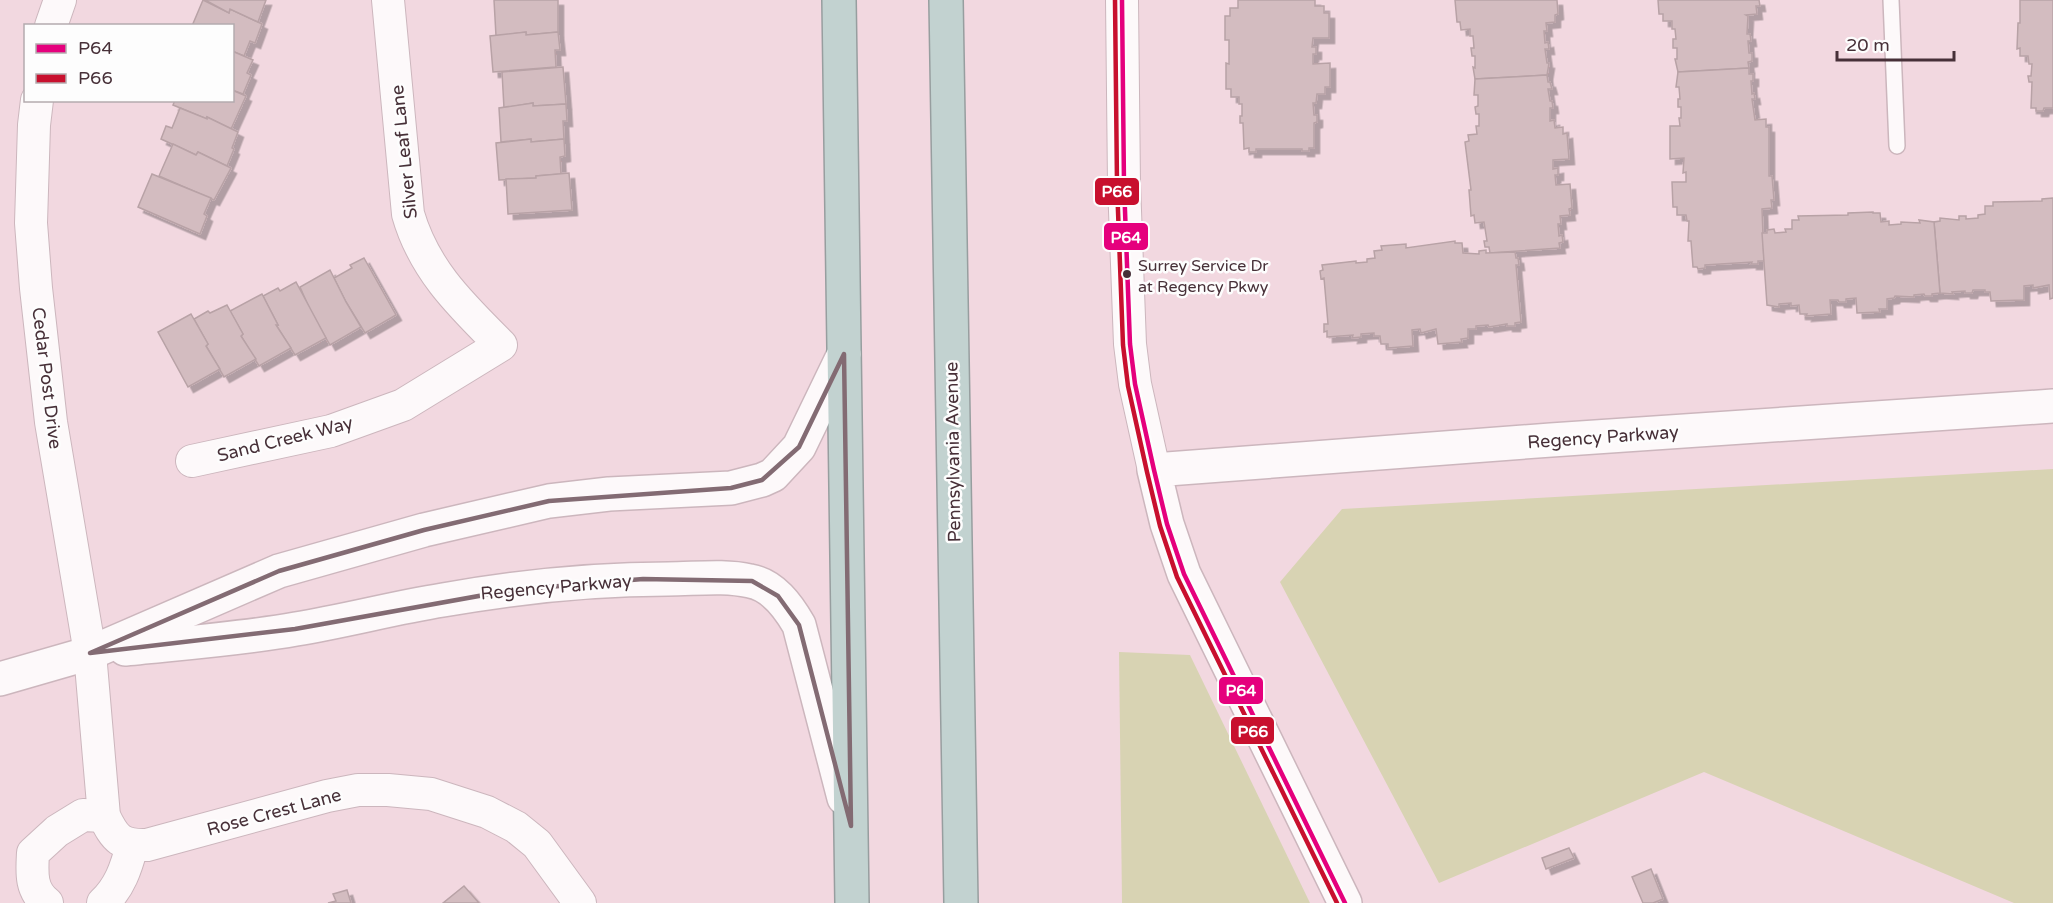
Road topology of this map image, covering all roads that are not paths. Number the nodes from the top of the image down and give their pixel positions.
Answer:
1 (60, 0) edge
2 (388, 0) edge
3 (838, 0) edge
4 (946, 0) edge
5 (1122, 0) edge
6 (1891, 0) edge
7 (52, 24) edge
8 (37, 102) edge
9 (1897, 146) dead end
10 (501, 345) joint
11 (844, 354) junction
12 (2053, 406) edge
13 (192, 461) dead end
14 (1154, 470) junction
15 (90, 653) junction
16 (0, 679) edge
17 (104, 816) junction
18 (851, 826) junction
19 (132, 846) junction
20 (47, 903) edge
21 (103, 903) edge
22 (580, 903) edge
23 (852, 903) edge
24 (961, 903) edge
25 (1345, 903) edge

1 - 7 street
2 - 10 street, Silver Leaf Lane
3 - 11 highway
4 - 24 highway, Pennsylvania Avenue
5 - 14 street
6 - 9 lane
8 - 15 street, Cedar Post Drive
10 - 13 street, Sand Creek Way
11 - 15 street, Regency Parkway
11 - 18 highway
12 - 14 street, Regency Parkway
14 - 25 street
15 - 16 street, Regency Parkway
15 - 17 street
15 - 18 street, Regency Parkway
17 - 19 street
17 - 20 street
18 - 23 highway
19 - 21 street
19 - 22 street, Rose Crest Lane

